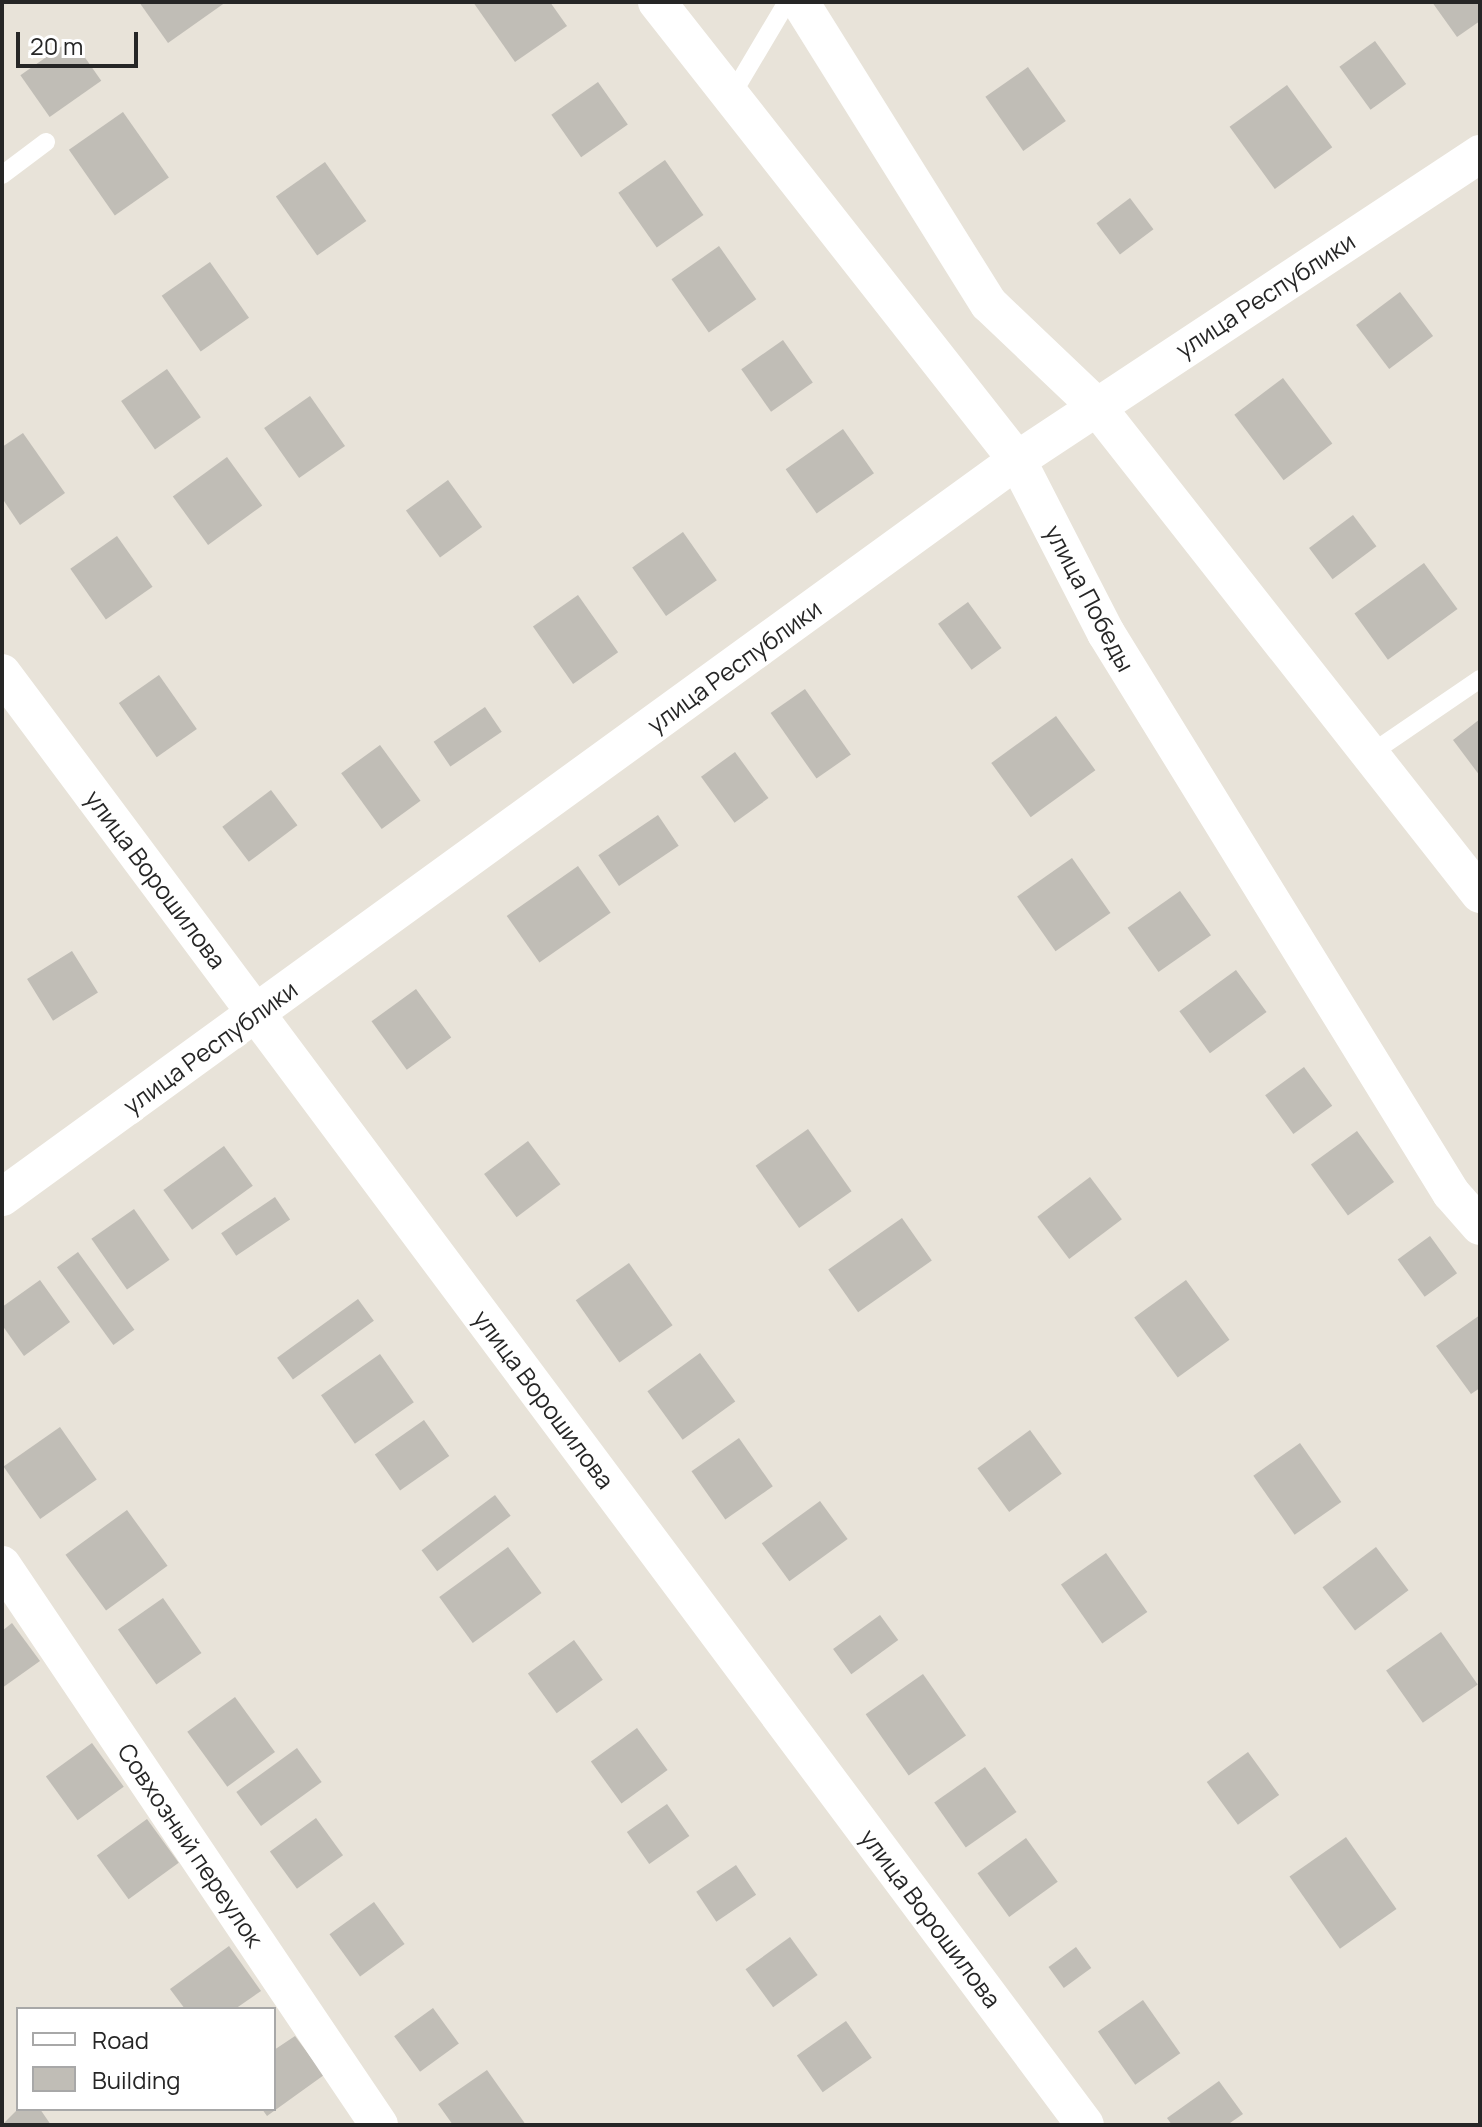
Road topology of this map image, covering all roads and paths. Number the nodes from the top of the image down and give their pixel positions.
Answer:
1 (657, 2) edge
2 (787, 2) edge
3 (800, 2) edge
4 (729, 100) junction
5 (46, 142) dead end
6 (1480, 154) edge
7 (2, 175) edge
8 (1096, 406) junction
9 (1017, 460) junction
10 (2, 673) edge
11 (1480, 679) edge
12 (1373, 752) junction
13 (1480, 894) edge
14 (256, 1013) junction
15 (2, 1197) edge
16 (1480, 1226) edge
17 (2, 1565) edge
18 (379, 2125) edge
19 (1085, 2125) edge

1 - 4 street, улица Победы
2 - 4 lane
3 - 8 street
4 - 9 street, улица Победы
5 - 7 lane
6 - 8 street, улица Республики
8 - 9 street, улица Республики
8 - 12 street
9 - 14 street, улица Республики
9 - 16 street, улица Победы
10 - 14 street, улица Ворошилова
11 - 12 lane
12 - 13 street
14 - 15 street, улица Республики
14 - 19 street, улица Ворошилова
17 - 18 street, Совхозный переулок

